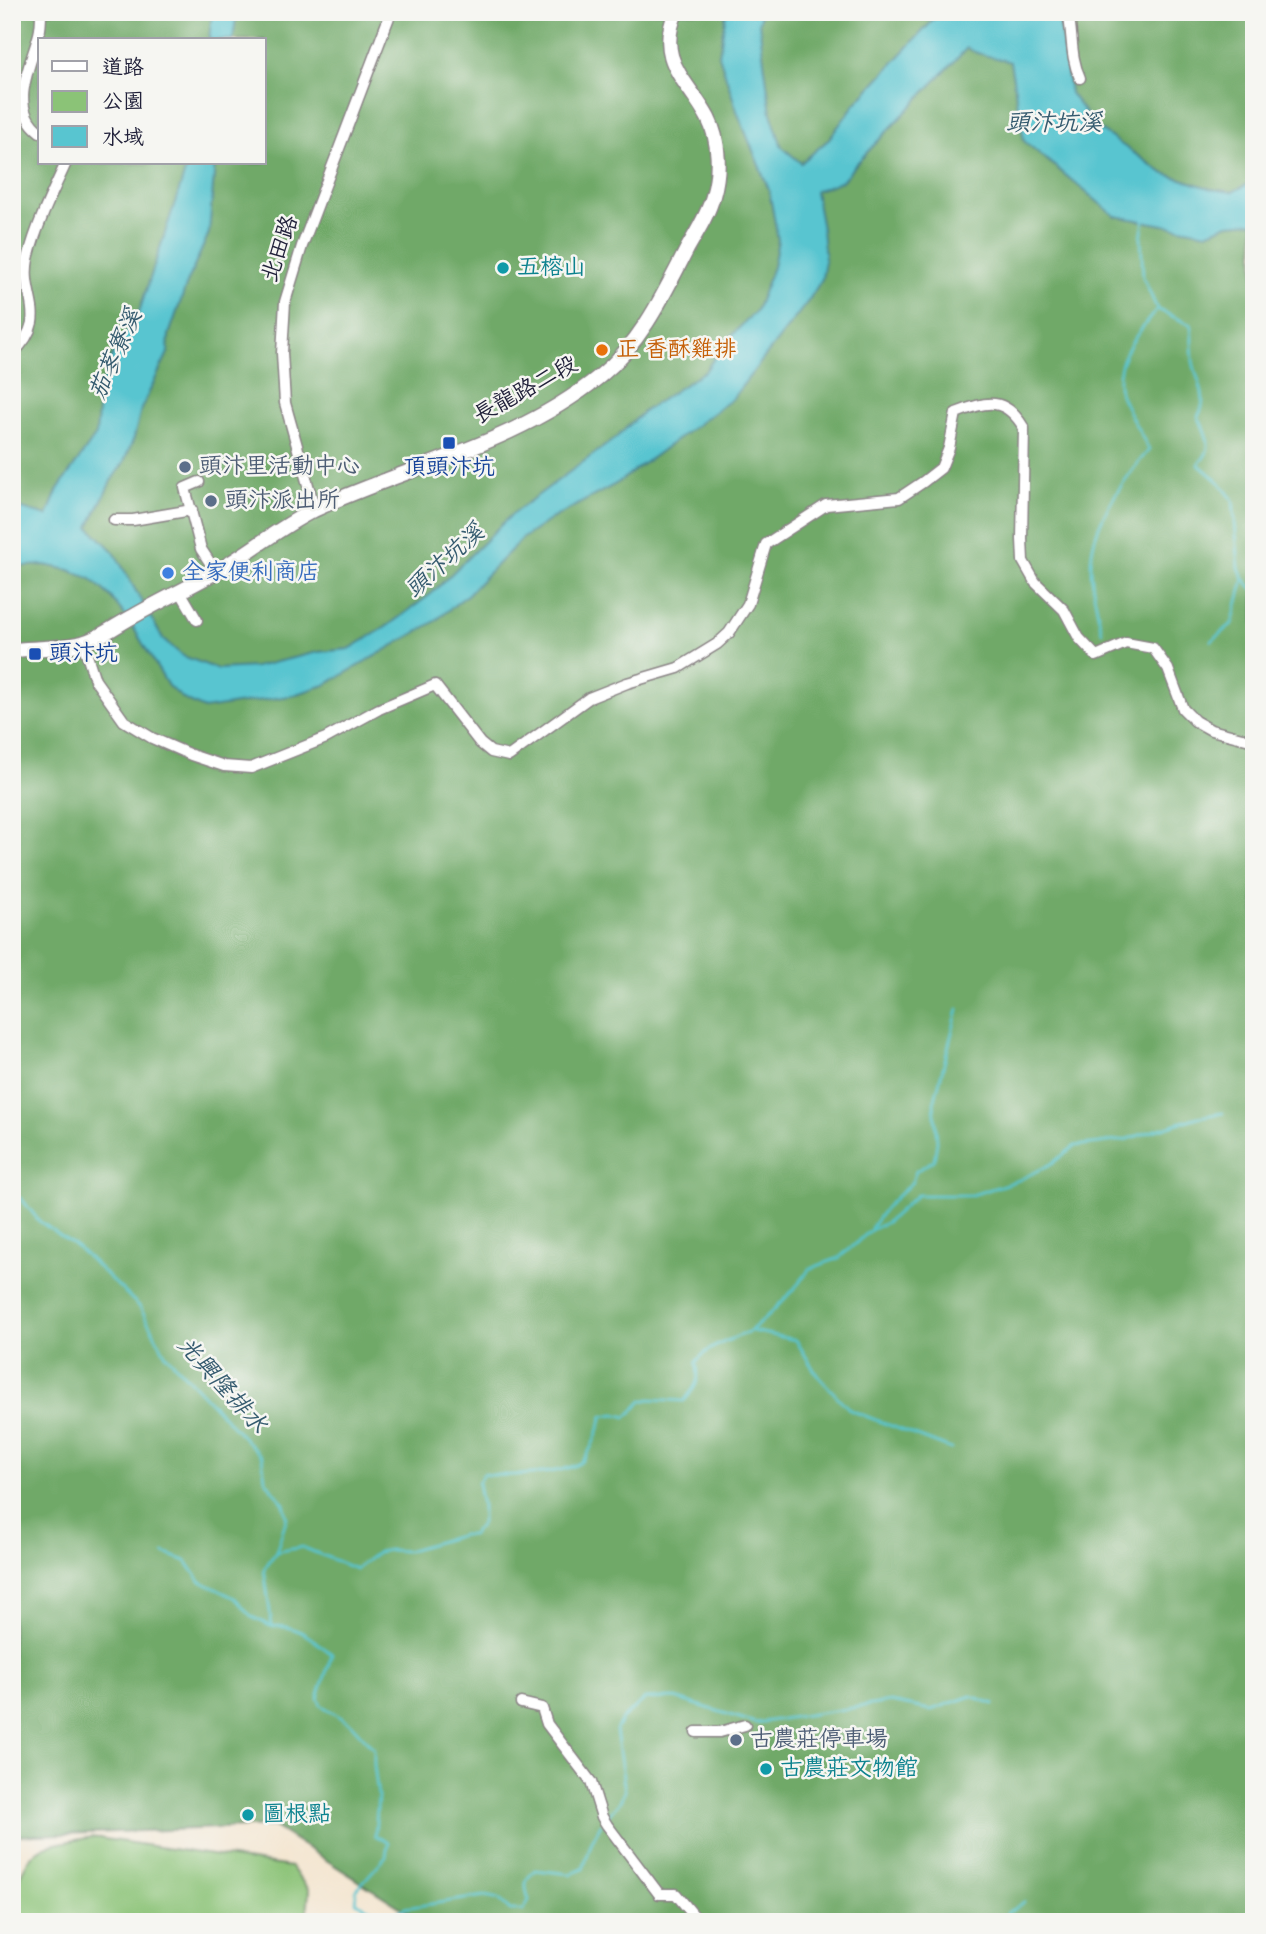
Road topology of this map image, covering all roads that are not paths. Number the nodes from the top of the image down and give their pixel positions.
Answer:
1 (41, 12) edge
2 (391, 12) edge
3 (676, 12) edge
4 (1068, 12) edge
5 (38, 38) edge
6 (38, 38) edge
7 (1080, 78) dead end
8 (38, 130) edge
9 (66, 164) edge
10 (12, 354) edge
11 (199, 482) dead end
12 (191, 510) junction
13 (315, 510) junction
14 (114, 520) dead end
15 (216, 572) junction
16 (180, 591) junction
17 (197, 620) dead end
18 (83, 643) junction
19 (12, 650) edge
20 (1254, 741) edge
21 (521, 1703) dead end
22 (745, 1726) dead end
23 (696, 1732) dead end
24 (699, 1922) edge

1 - 6 street
2 - 13 street, 北田路
3 - 13 main road, 長龍路二段
4 - 7 street
5 - 8 street
9 - 10 street
11 - 12 street
12 - 14 street
12 - 15 street
13 - 15 main road, 長龍路二段
15 - 16 main road, 長龍路二段
16 - 17 street
16 - 18 main road, 長龍路二段
18 - 19 main road
18 - 20 street
21 - 24 street
22 - 23 street

